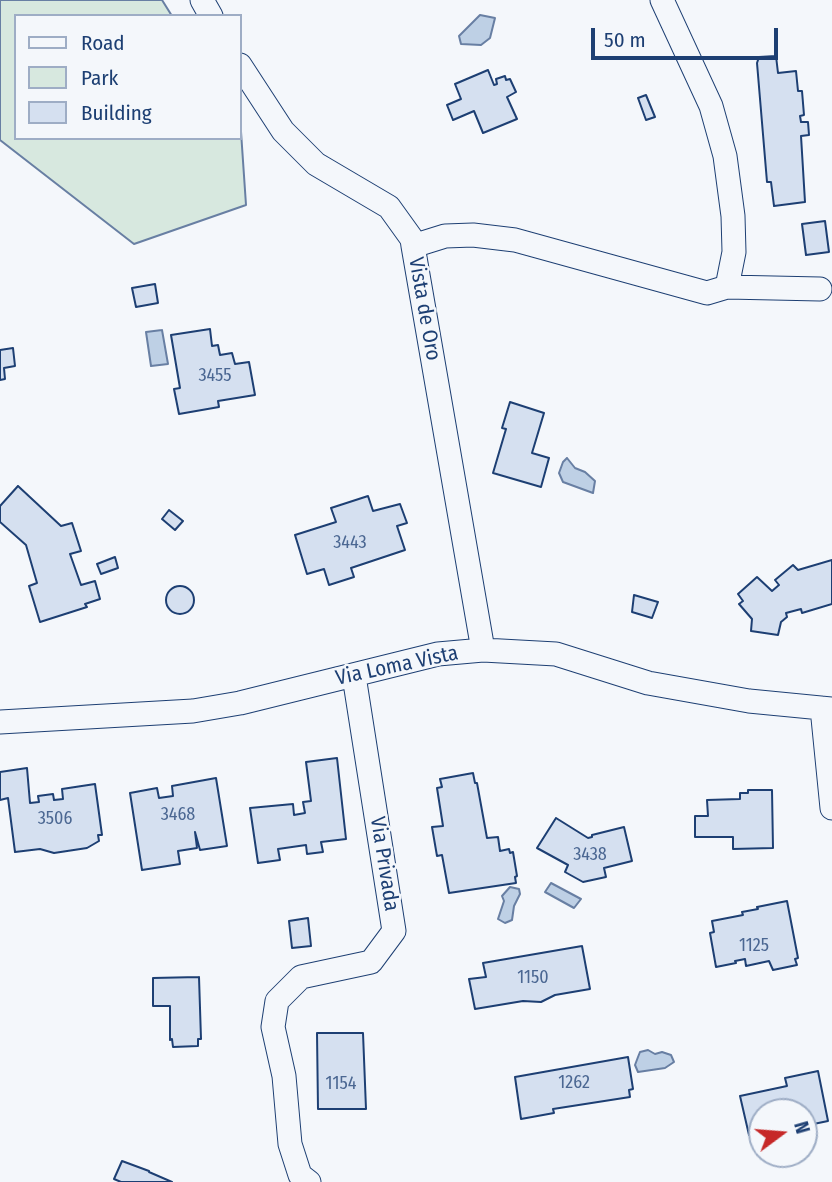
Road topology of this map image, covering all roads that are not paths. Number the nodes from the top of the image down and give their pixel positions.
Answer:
1 (662, 0) edge
2 (242, 68) edge
3 (413, 246) junction
4 (727, 286) junction
5 (820, 289) dead end
6 (484, 650) junction
7 (354, 676) junction
8 (827, 708) edge
9 (0, 722) edge
10 (832, 808) edge
11 (309, 1182) edge

1 - 4 street
2 - 3 street
3 - 4 street, Vista de Oro
3 - 6 street, Vista de Oro
4 - 5 street, Vista de Oro
6 - 7 street, Via Loma Vista
6 - 8 street, Via Loma Vista
7 - 9 street, Via Loma Vista
7 - 11 street, Via Privada
8 - 10 street

